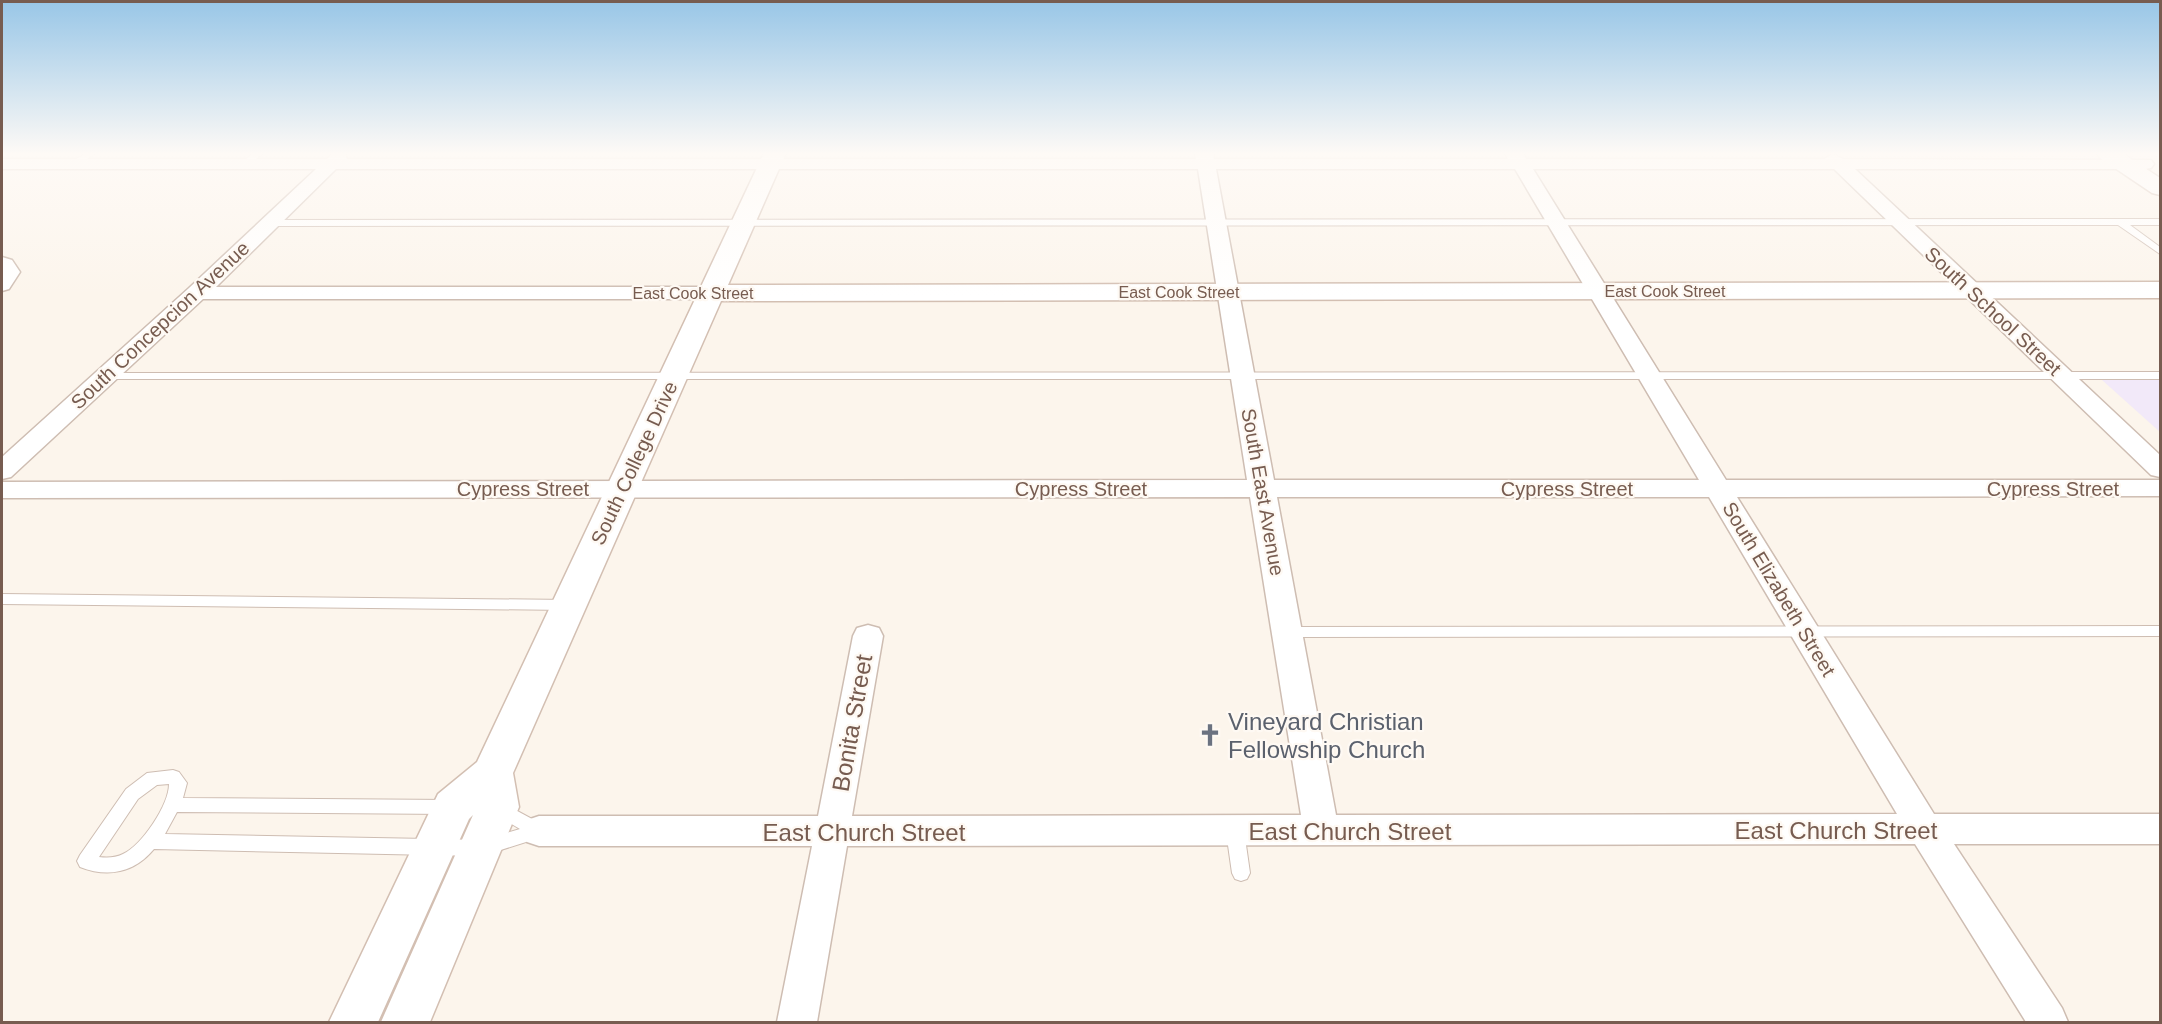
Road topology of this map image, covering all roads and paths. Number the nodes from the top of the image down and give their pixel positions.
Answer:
1 (293, 201) edge
2 (754, 201) edge
3 (1212, 201) edge
4 (1544, 201) edge
5 (1877, 201) edge
6 (744, 222) junction
7 (1216, 222) junction
8 (1557, 222) junction
9 (1899, 222) junction
10 (2120, 222) junction
11 (2160, 222) edge
12 (270, 223) junction
13 (2160, 251) edge
14 (2, 263) edge
15 (2, 285) edge
16 (1972, 291) junction
17 (2160, 291) edge
18 (1228, 292) junction
19 (1599, 292) junction
20 (197, 293) junction
21 (712, 293) junction
22 (674, 376) junction
23 (1243, 376) junction
24 (1650, 376) junction
25 (2062, 376) junction
26 (2160, 376) edge
27 (105, 377) junction
28 (2160, 470) edge
29 (2, 471) edge
30 (2160, 488) edge
31 (623, 489) junction
32 (1262, 489) junction
33 (1718, 489) junction
34 (2, 490) edge
35 (2, 599) edge
36 (568, 605) junction
37 (2160, 631) edge
38 (1287, 632) junction
39 (1805, 632) junction
40 (868, 636) dead end
41 (495, 790) junction
42 (173, 805) junction
43 (453, 807) junction
44 (2160, 829) edge
45 (1925, 830) junction
46 (539, 831) junction
47 (1235, 831) junction
48 (1321, 831) junction
49 (832, 832) junction
50 (149, 841) junction
51 (435, 846) junction
52 (482, 848) junction
53 (1241, 873) dead end
54 (353, 1023) edge
55 (406, 1023) edge
56 (797, 1023) edge
57 (2048, 1023) edge

1 - 12 street, South Concepcion Avenue
2 - 6 street, South College Drive
3 - 7 street, South East Avenue
4 - 8 street, South Elizabeth Street
5 - 9 street, South School Street
6 - 7 lane
6 - 12 lane
6 - 21 street, South College Drive
7 - 8 lane
7 - 18 street, South East Avenue
8 - 9 lane
8 - 19 street, South Elizabeth Street
9 - 10 lane
9 - 16 street, South School Street
10 - 11 lane
10 - 13 lane
12 - 20 street, South Concepcion Avenue
14 - 15 street
16 - 17 street, East Cook Street
16 - 19 street, East Cook Street
16 - 25 street, South School Street
18 - 19 street, East Cook Street
18 - 21 street, East Cook Street
18 - 23 street, South East Avenue
19 - 24 street, South Elizabeth Street
20 - 21 street, East Cook Street
20 - 27 street, South Concepcion Avenue
21 - 22 street, South College Drive
22 - 23 lane
22 - 27 lane
22 - 31 street, South College Drive
23 - 24 lane
23 - 32 street, South East Avenue
24 - 25 lane
24 - 33 street, South Elizabeth Street
25 - 26 lane
25 - 28 street, South School Street
27 - 29 street, South Concepcion Avenue
30 - 33 street, Cypress Street
31 - 32 street, Cypress Street
31 - 34 street, Cypress Street
31 - 36 street, South College Drive
32 - 33 street, Cypress Street
32 - 38 street, South East Avenue
33 - 39 street, South Elizabeth Street
35 - 36 lane
36 - 41 street, South College Drive
37 - 39 lane
38 - 39 lane
38 - 48 street, South East Avenue
39 - 45 street, South Elizabeth Street
40 - 49 street, Bonita Street
41 - 43 street, South College Drive
41 - 46 lane
41 - 52 street, South College Drive
42 - 43 lane
42 - 50 lane
42 - 50 lane
43 - 51 street, South College Drive
44 - 45 street, East Church Street
45 - 48 street, East Church Street
45 - 57 street, South Elizabeth Street
46 - 49 street, East Church Street
46 - 52 lane
47 - 48 street, East Church Street
47 - 49 street, East Church Street
47 - 53 lane
49 - 56 street, Bonita Street
50 - 51 lane
51 - 52 lane
51 - 54 street, South College Drive
52 - 55 street, South College Drive

